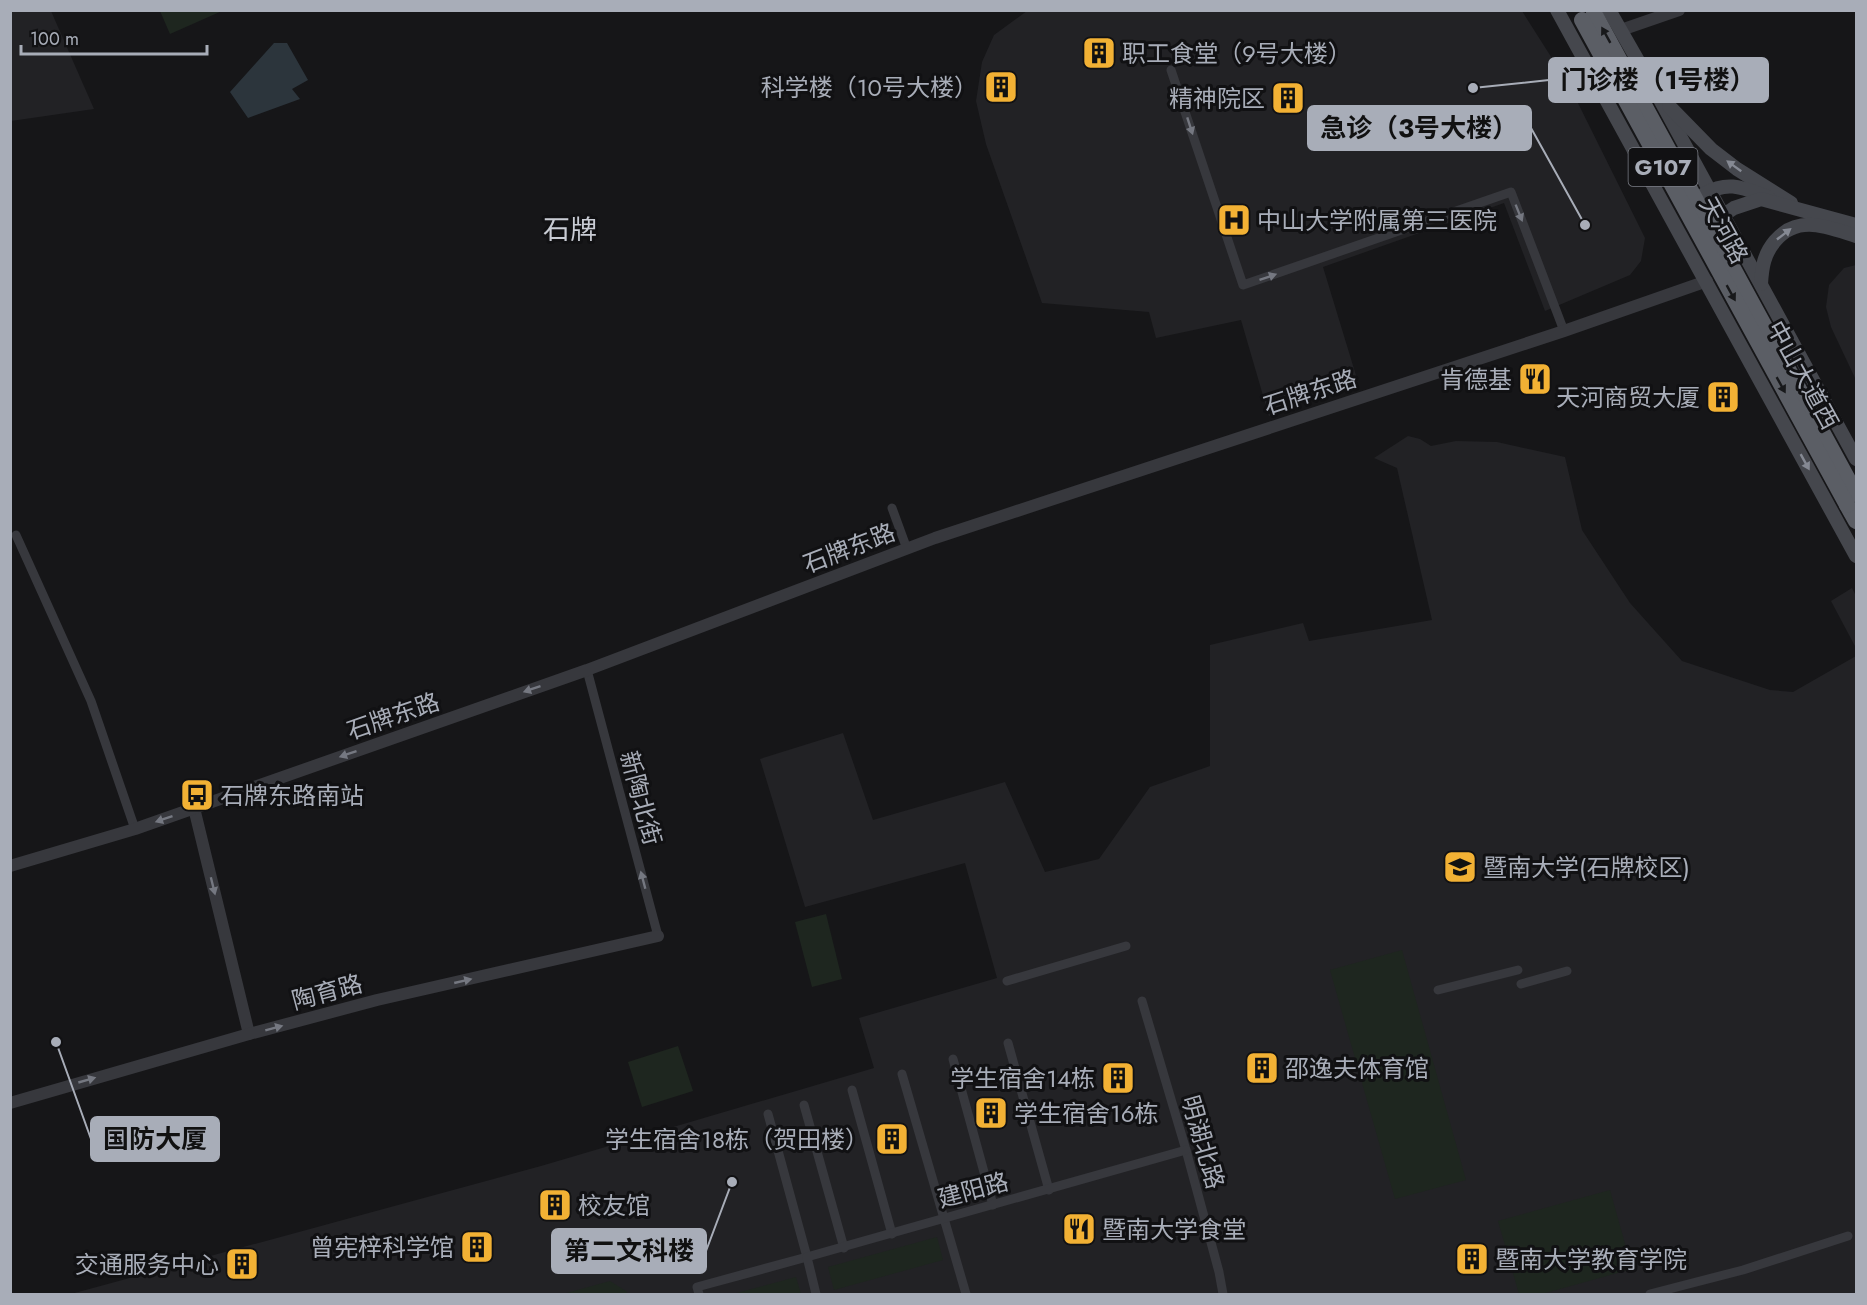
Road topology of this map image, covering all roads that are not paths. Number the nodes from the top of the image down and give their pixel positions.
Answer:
1 (1557, 10) edge
2 (1679, 10) edge
3 (1591, 13) edge
4 (1621, 30) junction
5 (1171, 70) dead end
6 (1657, 94) junction
7 (1668, 114) junction
8 (1624, 132) junction
9 (1709, 190) junction
10 (1801, 209) junction
11 (1669, 214) junction
12 (1723, 215) junction
13 (1857, 225) edge
14 (1857, 236) edge
15 (1707, 281) junction
16 (1761, 284) junction
17 (1749, 311) joint
18 (1564, 331) junction
19 (1797, 351) junction
20 (1756, 374) junction
21 (1857, 459) edge
22 (1852, 500) edge
23 (892, 508) dead end
24 (1857, 521) edge
25 (16, 535) dead end
26 (907, 549) junction
27 (1857, 556) edge
28 (587, 669) junction
29 (194, 808) junction
30 (135, 829) junction
31 (10, 866) edge
32 (658, 936) joint
33 (1126, 946) dead end
34 (1518, 970) dead end
35 (1567, 971) dead end
36 (1006, 981) dead end
37 (1521, 984) dead end
38 (1438, 990) dead end
39 (1142, 1001) dead end
40 (249, 1035) junction
41 (1008, 1043) dead end
42 (953, 1059) dead end
43 (902, 1074) dead end
44 (852, 1090) dead end
45 (10, 1103) edge
46 (804, 1105) dead end
47 (768, 1114) dead end
48 (1186, 1150) junction
49 (1049, 1190) junction
50 (993, 1205) junction
51 (945, 1218) junction
52 (891, 1234) junction
53 (1848, 1236) dead end
54 (844, 1248) junction
55 (807, 1257) junction
56 (699, 1294) edge
57 (816, 1294) edge
58 (966, 1294) edge
59 (1223, 1294) edge
60 (1650, 1294) edge

1 - 8 main road
2 - 4 street
3 - 4 main road
3 - 17 highway, 天河路 / G107, bridge
4 - 6 main road
5 -> 18 street
6 - 7 main road
10 -> 6 main road
7 - 8 main road
7 - 9 main road
8 - 11 main road
9 - 10 main road
9 - 11 main road
9 - 12 main road
10 - 12 main road
10 - 13 main road
11 - 15 main road
12 - 15 main road
12 - 16 main road
16 -> 14 main road
15 - 18 street, 石牌东路
15 - 20 main road
16 - 19 main road
17 - 22 highway, 中山大道西 / G107, bridge
18 - 26 street, 石牌东路
19 - 20 main road
19 - 21 main road
20 -> 27 main road
22 - 24 highway, 中山大道西 / G107
23 - 26 street
25 - 30 street
26 - 28 street, 石牌东路
28 -> 29 street, 石牌东路
32 -> 28 street, 新陶北街
29 -> 30 street, 石牌东路
29 -> 40 street
30 - 31 street, 石牌东路
40 -> 32 street, 陶育路
33 - 36 street
34 - 38 street
35 - 37 street
39 - 48 street, 明湖北路
45 -> 40 street, 陶育路
41 - 49 street
42 - 50 street
43 - 51 street
44 - 52 street
46 - 54 street
47 - 55 street
48 - 49 street, 建阳路
48 - 59 street, 明湖北路
49 - 50 street, 建阳路
50 - 51 street, 建阳路
51 - 52 street, 建阳路
51 - 58 street
52 - 54 street, 建阳路
53 - 60 street
54 - 55 street, 建阳路
55 - 56 street, 建阳路
55 - 57 street

